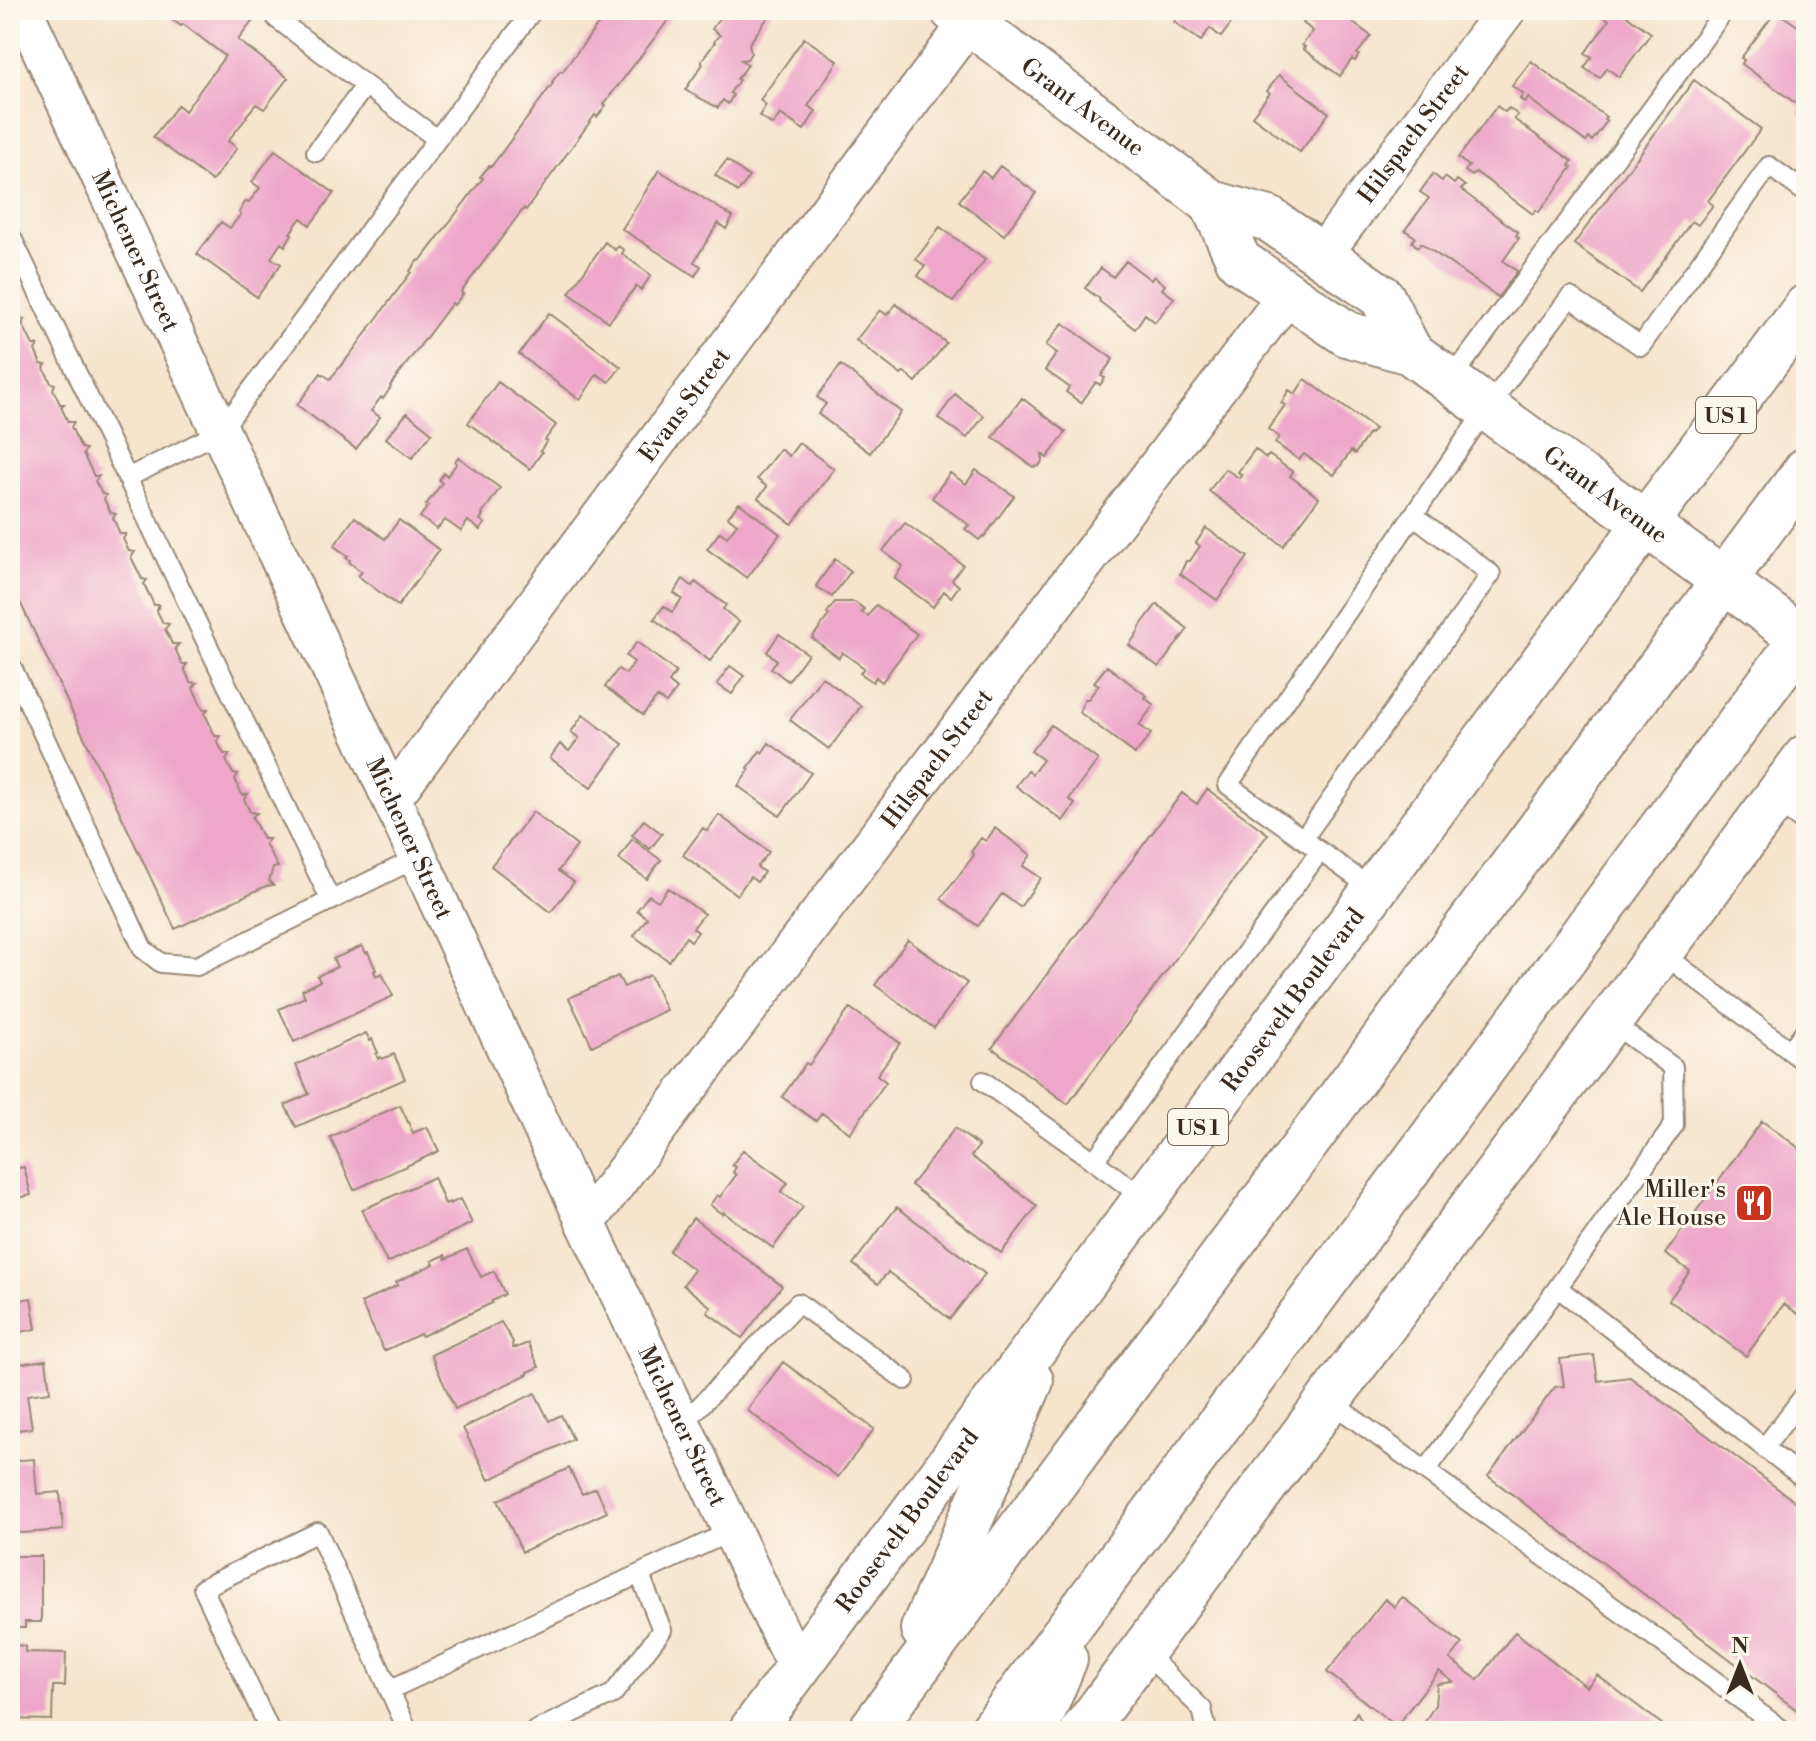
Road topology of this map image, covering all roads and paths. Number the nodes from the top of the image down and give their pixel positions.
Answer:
1 (23, 10) edge
2 (272, 10) edge
3 (533, 10) edge
4 (1506, 10) edge
5 (1725, 10) edge
6 (967, 14) edge
7 (365, 86) junction
8 (437, 139) junction
9 (316, 152) dead end
10 (1806, 193) edge
11 (1212, 203) junction
12 (10, 234) edge
13 (1322, 255) junction
14 (1288, 294) junction
15 (1806, 307) edge
16 (1410, 352) junction
17 (1450, 381) junction
18 (1487, 408) junction
19 (220, 432) junction
20 (1806, 470) edge
21 (127, 478) junction
22 (1413, 515) junction
23 (1645, 524) junction
24 (1724, 581) junction
25 (1805, 639) edge
26 (10, 663) edge
27 (1806, 757) edge
28 (392, 798) junction
29 (1790, 812) edge
30 (1303, 839) junction
31 (1320, 851) junction
32 (419, 857) junction
33 (1374, 890) junction
34 (331, 901) junction
35 (1661, 952) junction
36 (1610, 1021) junction
37 (1806, 1029) edge
38 (1790, 1051) junction
39 (1806, 1063) edge
40 (983, 1081) dead end
41 (1094, 1161) junction
42 (1145, 1199) junction
43 (586, 1223) junction
44 (1558, 1288) junction
45 (1061, 1312) junction
46 (905, 1380) dead end
47 (1806, 1393) edge
48 (1328, 1400) junction
49 (682, 1425) junction
50 (1764, 1448) junction
51 (1426, 1471) junction
52 (1806, 1480) edge
53 (732, 1531) junction
54 (640, 1575) junction
55 (1091, 1597) junction
56 (1143, 1651) junction
57 (797, 1668) junction
58 (389, 1690) junction
59 (881, 1716) edge
60 (270, 1731) edge
61 (408, 1731) edge
62 (535, 1731) edge
63 (751, 1731) edge
64 (992, 1731) edge
65 (1035, 1731) edge
66 (1083, 1731) edge
67 (1207, 1731) edge
68 (1784, 1731) edge

1 - 19 street, Michener Street
2 - 7 lane
3 - 8 lane
4 - 13 street, Hilspach Street
5 - 17 lane
6 - 11 main road, Grant Avenue
6 - 28 street, Evans Street
7 - 8 lane
7 - 9 lane
8 - 19 lane
10 - 18 lane
11 - 13 main road, Grant Avenue
11 - 14 main road, Grant Avenue
12 - 21 lane
13 - 16 main road, Grant Avenue
14 - 16 main road, Grant Avenue
14 - 43 street, Hilspach Street
15 - 23 main road, Roosevelt Boulevard / US 1
16 - 17 main road, Grant Avenue
17 - 18 main road, Grant Avenue
18 - 22 lane
18 - 23 main road, Grant Avenue
19 - 21 lane
19 - 28 street, Michener Street
20 - 24 main road
21 - 34 lane
22 - 30 lane
22 - 30 lane
23 - 24 main road, Grant Avenue
23 - 33 main road, Roosevelt Boulevard / US 1
24 - 25 main road, Grant Avenue
24 - 59 main road
25 - 55 main road
26 - 34 lane
27 - 29 main road
28 - 32 street, Michener Street
29 - 35 main road
30 - 31 lane
31 - 33 lane
31 - 41 lane
32 - 34 lane
32 - 43 street, Michener Street
33 - 42 main road, Roosevelt Boulevard / US 1
35 - 36 main road
35 - 38 lane
36 - 44 lane
36 - 48 main road
37 - 38 lane
38 - 39 lane
40 - 41 lane
41 - 42 lane
42 - 45 main road, Roosevelt Boulevard / US 1
43 - 49 street, Michener Street
44 - 50 lane
44 - 51 lane
45 - 57 main road, Roosevelt Boulevard / US 1
45 - 59 main road
46 - 49 lane
47 - 50 lane
48 - 51 lane
48 - 56 main road
49 - 53 street, Michener Street
50 - 52 lane
51 - 68 lane
53 - 54 lane
53 - 57 street, Michener Street
54 - 58 lane
54 - 62 lane
55 - 64 main road
55 - 65 main road
56 - 66 main road
56 - 67 lane
57 - 63 main road, Roosevelt Boulevard / US 1
58 - 60 lane
58 - 61 lane

